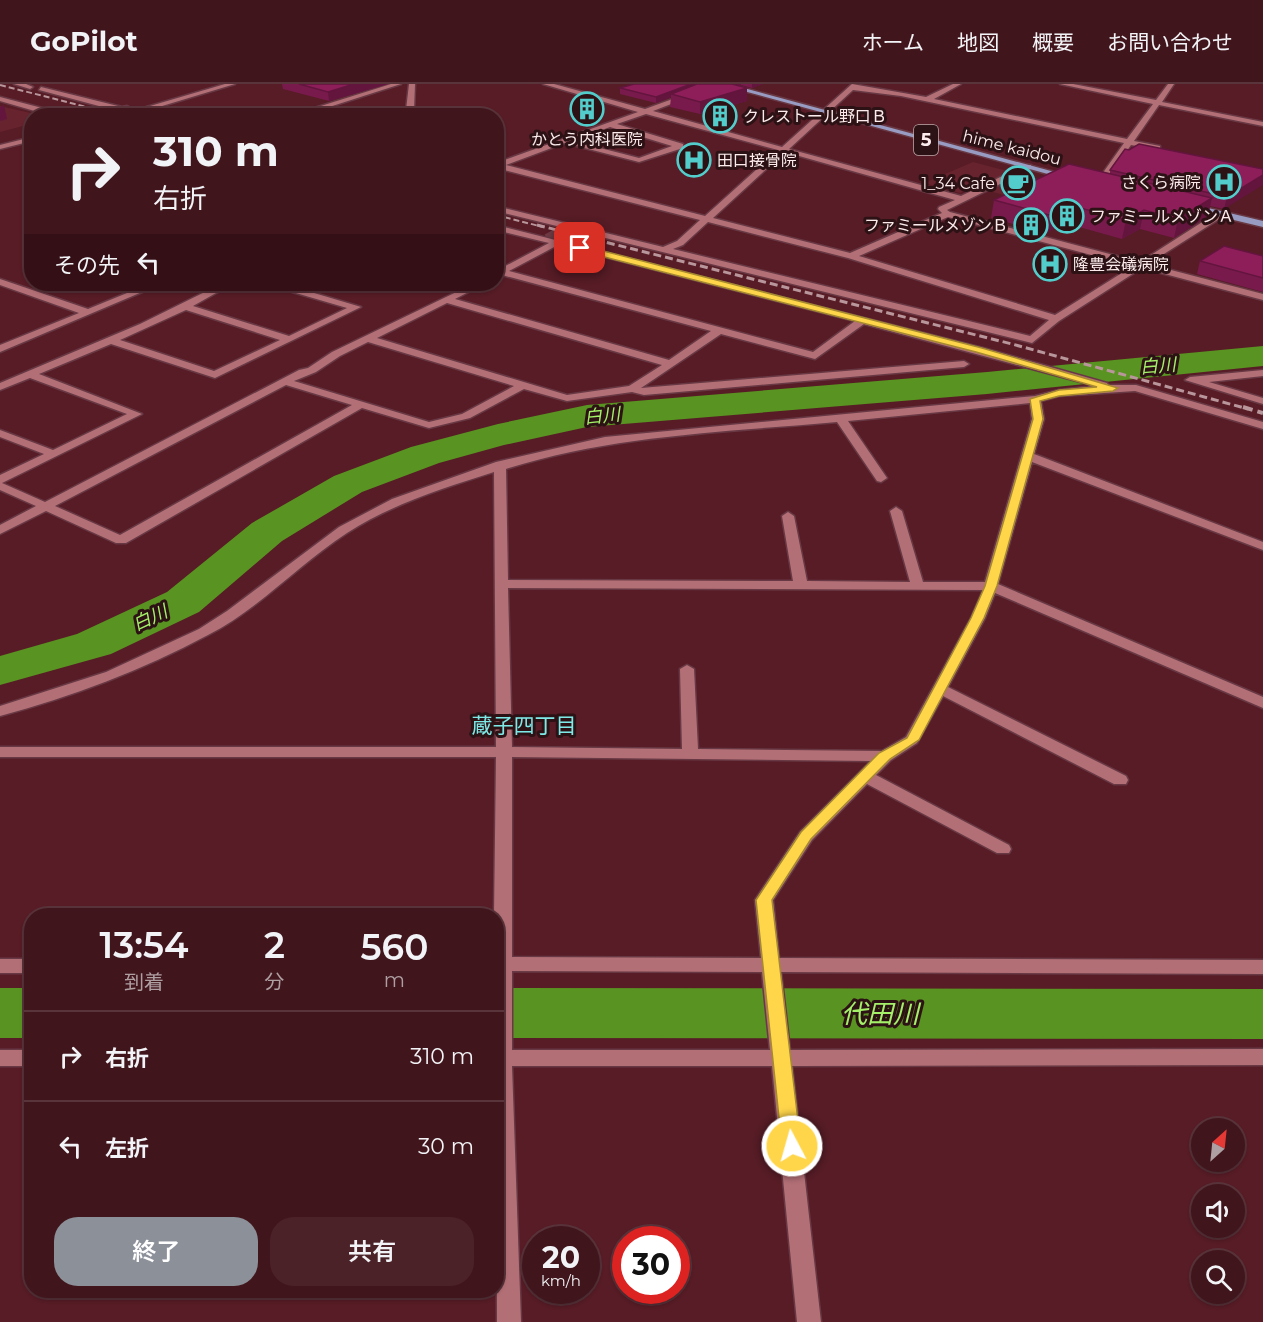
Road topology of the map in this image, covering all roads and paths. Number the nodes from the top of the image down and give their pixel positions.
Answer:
1 (17, 84) edge
2 (232, 84) edge
3 (398, 84) edge
4 (412, 84) edge
5 (546, 84) edge
6 (720, 84) edge
7 (958, 84) edge
8 (1063, 84) edge
9 (1171, 84) edge
10 (854, 86) edge
11 (30, 87) dead end
12 (41, 89) dead end
13 (0, 99) edge
14 (928, 99) junction
15 (1159, 103) junction
16 (33, 108) edge
17 (110, 108) edge
18 (140, 108) edge
19 (319, 108) edge
20 (410, 108) edge
21 (645, 111) junction
22 (825, 113) junction
23 (608, 124) junction
24 (1263, 124) edge
25 (24, 135) edge
26 (0, 141) edge
27 (24, 141) edge
28 (565, 141) junction
29 (1129, 142) junction
30 (0, 147) edge
31 (784, 149) junction
32 (1163, 149) edge
33 (504, 163) edge
34 (1028, 167) junction
35 (504, 168) edge
36 (1078, 179) edge
37 (1088, 182) edge
38 (1099, 184) junction
39 (1109, 187) edge
40 (962, 199) junction
41 (1176, 203) edge
42 (504, 210) edge
43 (947, 214) junction
44 (1221, 214) junction
45 (706, 218) junction
46 (1263, 224) edge
47 (504, 229) edge
48 (558, 242) junction
49 (665, 249) junction
50 (851, 256) junction
51 (1141, 264) junction
52 (504, 270) edge
53 (504, 274) edge
54 (0, 282) edge
55 (24, 290) edge
56 (26, 291) edge
57 (139, 291) edge
58 (215, 291) edge
59 (300, 291) edge
60 (465, 291) edge
61 (1263, 297) edge
62 (447, 300) junction
63 (187, 307) junction
64 (87, 312) junction
65 (1056, 319) junction
66 (863, 320) junction
67 (720, 330) junction
68 (289, 339) junction
69 (369, 339) junction
70 (114, 341) junction
71 (0, 349) edge
72 (671, 364) junction
73 (964, 364) dead end
74 (1263, 373) edge
75 (29, 374) junction
76 (285, 382) junction
77 (521, 386) junction
78 (1107, 386) junction
79 (0, 387) edge
80 (632, 389) junction
81 (1035, 399) junction
82 (1263, 401) edge
83 (360, 405) junction
84 (840, 418) junction
85 (1263, 426) edge
86 (0, 433) edge
87 (53, 454) junction
88 (1028, 456) junction
89 (500, 465) junction
90 (881, 477) dead end
91 (0, 480) edge
92 (0, 486) edge
93 (45, 506) junction
94 (896, 511) dead end
95 (788, 516) dead end
96 (0, 530) edge
97 (1263, 546) edge
98 (500, 584) junction
99 (801, 586) junction
100 (918, 586) junction
101 (991, 586) junction
102 (687, 669) dead end
103 (939, 688) junction
104 (1263, 703) edge
105 (0, 711) edge
106 (0, 752) edge
107 (504, 752) junction
108 (690, 754) junction
109 (885, 756) junction
110 (866, 777) junction
111 (1120, 780) dead end
112 (1004, 849) dead end
113 (501, 908) edge
114 (504, 964) edge
115 (0, 966) edge
116 (24, 966) edge
117 (1263, 967) edge
118 (772, 974) junction
119 (782, 1048) junction
120 (504, 1054) edge
121 (1263, 1057) edge
122 (0, 1058) edge
123 (24, 1058) edge
124 (504, 1173) edge
125 (509, 1322) edge
126 (809, 1322) edge

1 - 11 street
2 - 18 street
3 - 19 street
4 - 20 street
5 - 21 street
6 - 21 street
6 - 22 main road, hime kaidou / 5
7 - 14 street
8 - 15 street
9 - 15 street
10 - 14 street
10 - 22 street
12 - 17 street
13 - 16 street
14 - 29 street
15 - 24 street
15 - 29 street
21 - 23 street
21 - 31 street
22 - 31 street
22 - 34 main road, hime kaidou / 5
23 - 28 street
23 - 28 street
25 - 26 street
27 - 30 street
28 - 33 street
29 - 32 street
29 - 38 street
31 - 40 street
31 - 45 street
34 - 36 main road, hime kaidou / 5
34 - 40 street
35 - 45 street
37 - 38 main road
38 - 39 main road
40 - 43 street
41 - 44 main road
42 - 49 street
43 - 50 street
43 - 51 street
44 - 46 main road
44 - 51 street
45 - 49 street
45 - 50 street
47 - 48 street
48 - 52 street
48 - 66 street
49 - 65 street
50 - 65 street
51 - 61 street
51 - 65 street
53 - 67 street
54 - 55 street
56 - 64 street
57 - 64 street
58 - 63 street
59 - 68 street
60 - 62 street
62 - 69 street
62 - 72 street
63 - 68 street
63 - 70 street
64 - 71 street
66 - 67 street
66 - 78 street
67 - 72 street
68 - 70 street
69 - 76 street
69 - 77 street
70 - 75 street
72 - 80 street
73 - 80 street
74 - 82 street
75 - 79 street
75 - 87 street
76 - 83 street
76 - 93 street
77 - 80 street
77 - 83 street
78 - 81 street
78 - 85 street
81 - 84 street
81 - 88 street
83 - 93 street
84 - 89 street
84 - 90 street
86 - 87 street
87 - 91 street
88 - 97 street
88 - 101 street
89 - 98 street
89 - 105 street
92 - 93 street
93 - 96 street
94 - 100 street
95 - 99 street
98 - 99 street
98 - 107 street
99 - 100 street
100 - 101 street
101 - 103 street
101 - 104 street
102 - 108 street
103 - 109 street
103 - 111 street
106 - 107 street
107 - 108 street
107 - 113 street
108 - 109 street
109 - 110 street
110 - 112 street
110 - 118 street
114 - 118 street
115 - 116 street
117 - 118 street
118 - 119 street
119 - 120 street
119 - 121 street
119 - 126 street
122 - 123 street
124 - 125 street

